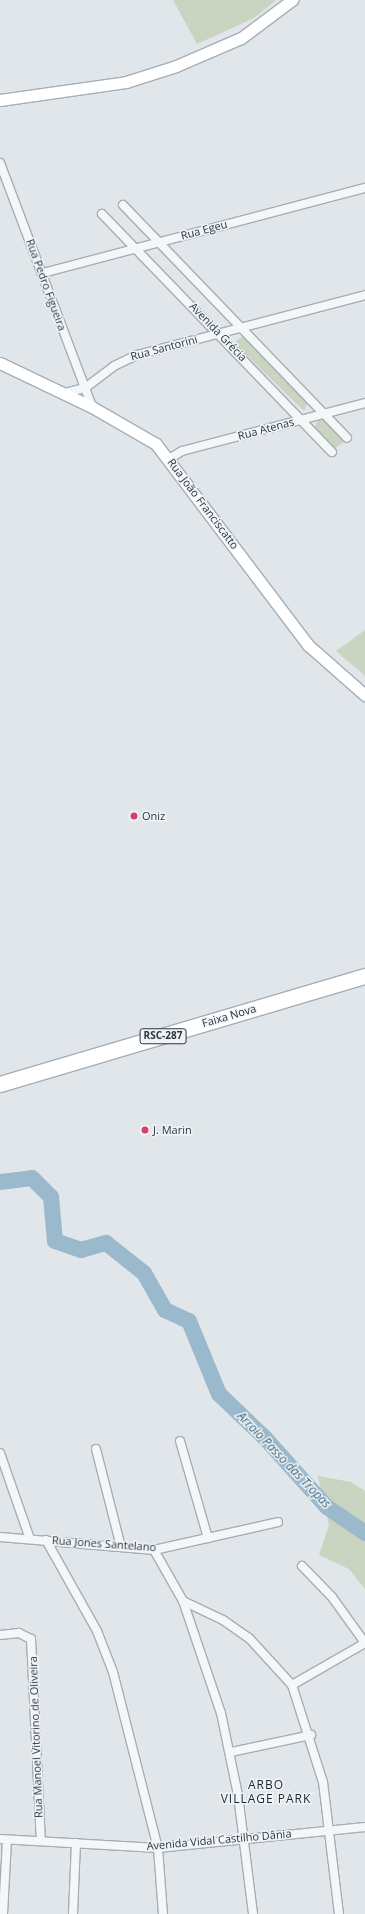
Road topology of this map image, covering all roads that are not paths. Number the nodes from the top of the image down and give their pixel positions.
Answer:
1 (292, 0) edge
2 (0, 100) edge
3 (0, 163) edge
4 (365, 188) edge
5 (123, 205) dead end
6 (102, 214) dead end
7 (159, 242) junction
8 (136, 248) junction
9 (43, 272) junction
10 (365, 295) edge
11 (242, 327) junction
12 (218, 333) junction
13 (0, 363) edge
14 (85, 388) junction
15 (65, 393) junction
16 (365, 403) edge
17 (92, 406) junction
18 (324, 414) junction
19 (301, 420) junction
20 (347, 438) dead end
21 (332, 452) dead end
22 (169, 459) junction
23 (365, 695) edge
24 (365, 976) edge
25 (0, 1084) edge
26 (180, 1441) dead end
27 (96, 1449) dead end
28 (0, 1453) edge
29 (278, 1522) dead end
30 (0, 1536) edge
31 (208, 1538) junction
32 (30, 1539) junction
33 (46, 1540) junction
34 (121, 1547) junction
35 (154, 1550) junction
36 (302, 1566) dead end
37 (183, 1601) junction
38 (0, 1635) edge
39 (365, 1643) edge
40 (292, 1685) junction
41 (311, 1735) junction
42 (231, 1752) junction
43 (365, 1827) edge
44 (331, 1830) junction
45 (3, 1839) edge
46 (244, 1839) junction
47 (41, 1841) junction
48 (76, 1843) junction
49 (158, 1848) junction
50 (3, 1914) edge
51 (73, 1914) edge
52 (163, 1914) edge
53 (253, 1914) edge
54 (338, 1914) edge

1 - 2 street
3 - 9 street, Rua Pedro Figueira
4 - 7 street, Rua Egeu
5 - 7 street, Avenida Grécia
6 - 8 street, Avenida Grécia
7 - 8 street, Rua Egeu
7 - 11 street, Avenida Grécia
8 - 9 street, Rua Egeu
8 - 12 street, Avenida Grécia
9 - 14 street, Rua Pedro Figueira
10 - 11 street, Rua Santorini
11 - 12 street, Rua Santorini
11 - 18 street, Avenida Grécia
12 - 14 street, Rua Santorini
12 - 19 street, Avenida Grécia
13 - 15 street, Rua João Franciscatto
14 - 15 street, Rua Santorini
14 - 17 street, Rua Pedro Figueira
15 - 17 street, Rua João Franciscatto
16 - 18 street, Rua Atenas
17 - 22 street, Rua João Franciscatto
18 - 19 street, Rua Atenas
18 - 20 street, Avenida Grécia
19 - 21 street, Avenida Grécia
19 - 22 street, Rua Atenas
22 - 23 street, Rua João Franciscatto
24 - 25 highway, Faixa Nova / RSC-287
26 - 31 street
27 - 34 street
28 - 32 street
29 - 31 street, Rua Jones Santelano
30 - 32 street, Rua Jones Santelano
31 - 35 street, Rua Jones Santelano
32 - 33 street, Rua Jones Santelano
33 - 34 street, Rua Jones Santelano
33 - 49 street
34 - 35 street, Rua Jones Santelano
35 - 37 street
36 - 39 street
37 - 40 street
37 - 42 street
38 - 47 street, Rua Manoel Vitorino de Oliveira
39 - 40 street
40 - 41 street
41 - 42 street
41 - 44 street
42 - 46 street
43 - 44 street, Avenida Vidal Castilho Dânia
44 - 46 street, Avenida Vidal Castilho Dânia
44 - 54 street
45 - 47 street, Avenida Vidal Castilho Dânia
45 - 50 street
46 - 49 street, Avenida Vidal Castilho Dânia
46 - 53 street
47 - 48 street, Avenida Vidal Castilho Dânia
48 - 49 street, Avenida Vidal Castilho Dânia
48 - 51 street
49 - 52 street

